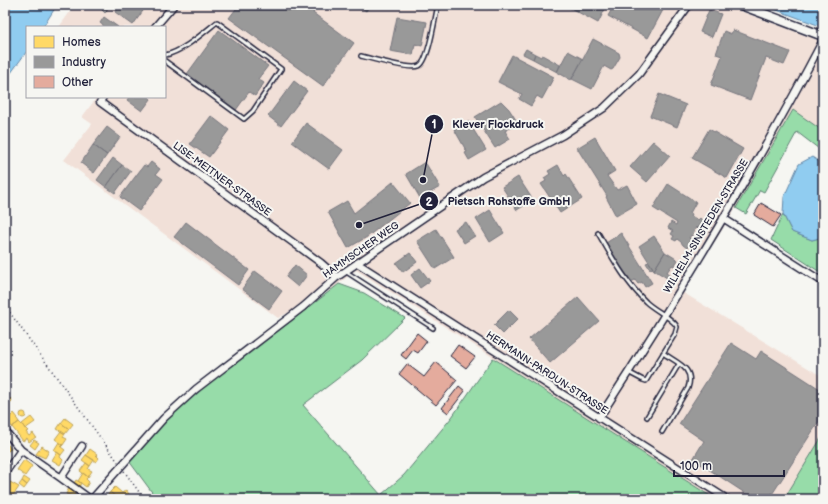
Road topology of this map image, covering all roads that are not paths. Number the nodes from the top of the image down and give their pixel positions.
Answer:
1 (174, 5) edge
2 (438, 5) edge
3 (689, 5) edge
4 (741, 5) edge
5 (157, 26) edge
6 (823, 36) edge
7 (823, 40) edge
8 (166, 55) edge
9 (361, 56) dead end
10 (166, 62) edge
11 (102, 98) edge
12 (723, 218) junction
13 (598, 233) dead end
14 (357, 264) junction
15 (345, 271) junction
16 (336, 277) junction
17 (823, 282) edge
18 (663, 315) junction
19 (433, 328) dead end
20 (663, 353) junction
21 (679, 364) junction
22 (628, 372) junction
23 (647, 417) dead end
24 (599, 418) junction
25 (5, 430) edge
26 (662, 432) dead end
27 (82, 446) dead end
28 (21, 450) junction
29 (5, 473) edge
30 (61, 478) junction
31 (91, 499) edge
32 (727, 499) edge

1 - 5 street
2 - 9 lane
3 - 14 street, HAMMSCHER WEG
4 - 6 street
7 - 12 street, WILHELM-SINSTEDEN-STRASSE
8 - 10 lane
11 - 16 street, LISE-MEITNER-STRASSE
12 - 17 street
12 - 18 street, WILHELM-SINSTEDEN-STRASSE
13 - 18 lane
14 - 15 street, HAMMSCHER WEG
14 - 24 street, HERMANN-PARDUN-STRASSE
15 - 16 street, HAMMSCHER WEG
15 - 19 lane
16 - 31 street, HAMMSCHER WEG
18 - 20 lane
18 - 22 street, WILHELM-SINSTEDEN-STRASSE
20 - 21 lane
20 - 22 lane
21 - 23 lane
21 - 26 lane
22 - 24 street, WILHELM-SINSTEDEN-STRASSE
24 - 32 street, HERMANN-PARDUN-STRASSE
25 - 28 street
27 - 30 street
28 - 29 street
28 - 30 street
30 - 31 street

